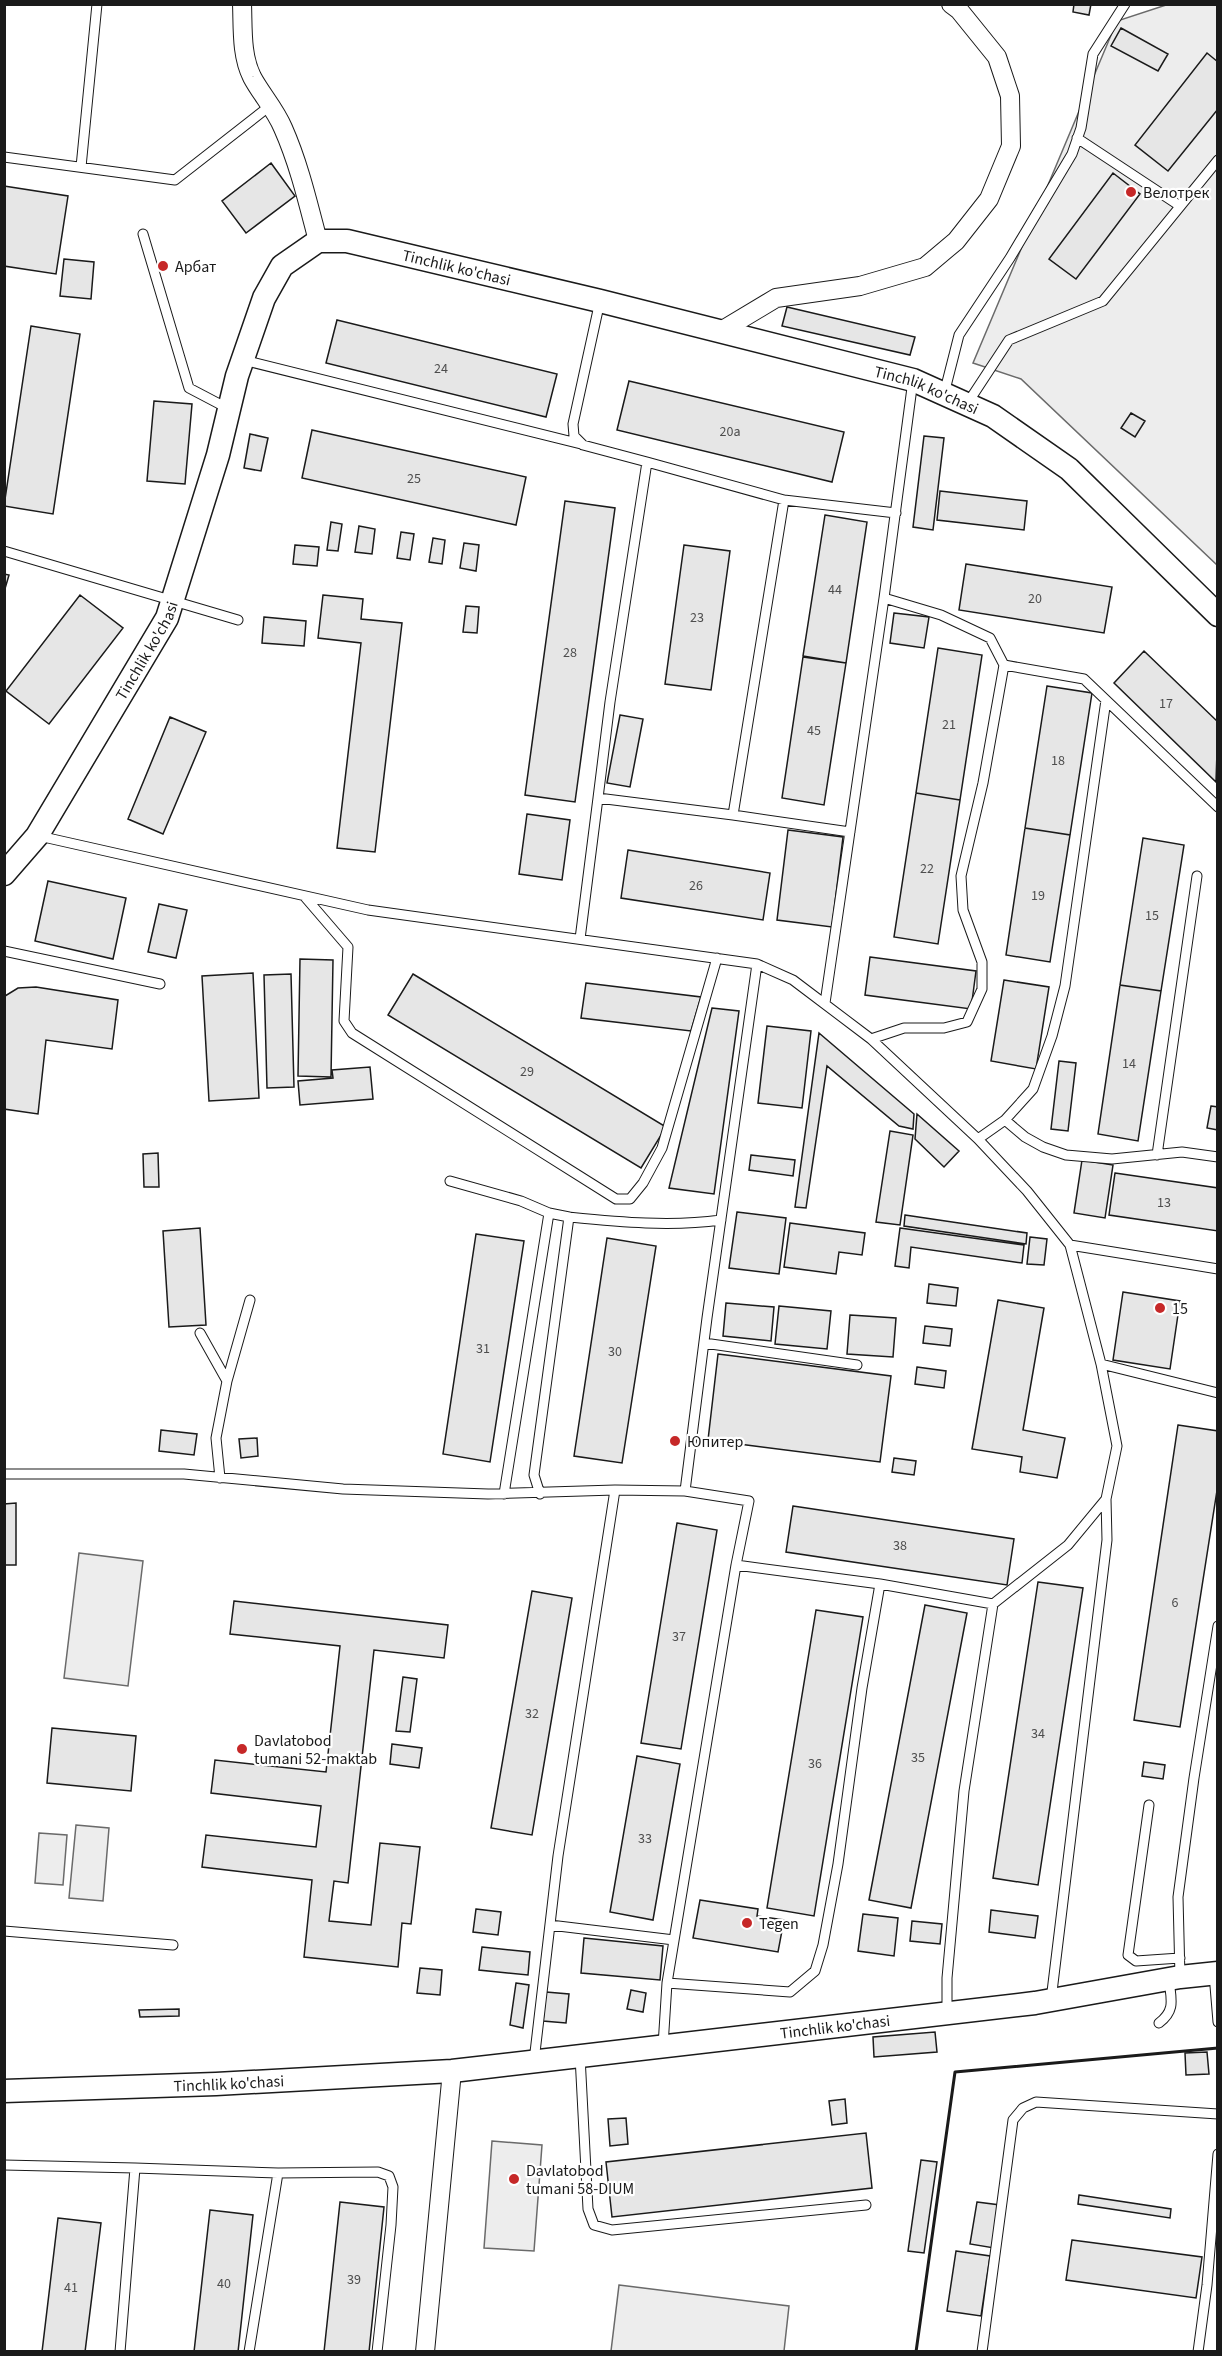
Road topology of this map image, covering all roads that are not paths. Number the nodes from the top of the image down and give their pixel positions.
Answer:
1 (97, 4) edge
2 (242, 4) edge
3 (951, 4) edge
4 (1125, 4) edge
5 (272, 105) junction
6 (1077, 138) junction
7 (4, 157) edge
8 (1218, 160) edge
9 (81, 167) junction
10 (1180, 207) junction
11 (143, 234) dead end
12 (318, 242) junction
13 (600, 301) junction
14 (721, 331) junction
15 (243, 360) junction
16 (913, 380) junction
17 (944, 394) junction
18 (967, 404) junction
19 (229, 409) junction
20 (583, 445) junction
21 (647, 462) junction
22 (784, 500) junction
23 (896, 513) junction
24 (4, 551) edge
25 (884, 598) junction
26 (172, 602) junction
27 (1218, 615) edge
28 (238, 620) dead end
29 (1004, 665) junction
30 (1106, 700) junction
31 (598, 798) junction
32 (1218, 807) edge
33 (733, 815) junction
34 (850, 832) junction
35 (36, 836) junction
36 (4, 874) edge
37 (1197, 876) dead end
38 (304, 897) junction
39 (580, 939) junction
40 (4, 951) edge
41 (717, 958) junction
42 (757, 964) junction
43 (160, 984) dead end
44 (825, 1003) junction
45 (872, 1040) junction
46 (1005, 1120) junction
47 (978, 1139) junction
48 (1157, 1155) junction
49 (1218, 1157) edge
50 (450, 1181) dead end
51 (549, 1212) junction
52 (569, 1217) junction
53 (721, 1220) junction
54 (1071, 1245) junction
55 (1218, 1269) edge
56 (250, 1300) dead end
57 (200, 1333) dead end
58 (704, 1343) junction
59 (1101, 1364) junction
60 (858, 1365) dead end
61 (227, 1382) junction
62 (1218, 1393) edge
63 (4, 1474) edge
64 (220, 1478) junction
65 (615, 1490) junction
66 (685, 1491) junction
67 (504, 1494) junction
68 (540, 1494) junction
69 (1106, 1499) junction
70 (736, 1565) junction
71 (880, 1584) junction
72 (993, 1604) junction
73 (1218, 1626) edge
74 (1149, 1805) dead end
75 (550, 1925) junction
76 (4, 1931) edge
77 (674, 1940) junction
78 (173, 1945) dead end
79 (1176, 1972) junction
80 (1216, 1974) edge
81 (666, 1983) junction
82 (1051, 2001) junction
83 (947, 2013) junction
84 (1218, 2022) edge
85 (1159, 2023) dead end
86 (663, 2047) junction
87 (580, 2056) junction
88 (534, 2061) junction
89 (452, 2071) junction
90 (4, 2091) edge
91 (1218, 2114) edge
92 (1218, 2154) edge
93 (4, 2165) edge
94 (135, 2168) junction
95 (278, 2173) junction
96 (866, 2205) dead end
97 (120, 2352) edge
98 (249, 2352) edge
99 (376, 2352) edge
100 (425, 2352) edge
101 (982, 2352) edge
102 (1198, 2352) edge

1 - 9 lane
2 - 5 street
3 - 14 street
4 - 6 lane
5 - 9 lane
5 - 12 street
6 - 10 lane
6 - 17 lane
7 - 9 lane
8 - 10 lane
10 - 18 lane
11 - 19 lane
12 - 13 street, Tinchlik ko'chasi
12 - 15 street, Tinchlik ko'chasi
13 - 14 street, Tinchlik ko'chasi
13 - 20 lane
14 - 16 street, Tinchlik ko'chasi
15 - 19 street, Tinchlik ko'chasi
15 - 20 lane
16 - 17 street, Tinchlik ko'chasi
16 - 23 lane
17 - 18 street, Tinchlik ko'chasi
18 - 27 street, Tinchlik ko'chasi
19 - 26 street, Tinchlik ko'chasi
20 - 21 lane
21 - 22 lane
21 - 31 lane
22 - 23 lane
22 - 33 lane
23 - 25 lane
24 - 26 lane
25 - 29 lane
25 - 34 lane
26 - 28 lane
26 - 35 street, Tinchlik ko'chasi
29 - 30 lane
29 - 45 lane
30 - 32 lane
30 - 46 lane
31 - 33 lane
31 - 39 lane
33 - 34 lane
34 - 44 lane
35 - 36 street, Tinchlik ko'chasi
35 - 38 lane
37 - 48 lane
38 - 39 lane
38 - 41 lane
39 - 41 lane
40 - 43 lane
41 - 42 lane
42 - 44 lane
42 - 53 lane
44 - 45 lane
45 - 47 lane
46 - 47 lane
46 - 48 lane
47 - 54 lane
48 - 49 lane
50 - 51 lane
51 - 52 lane
51 - 67 lane
52 - 53 lane
52 - 68 lane
53 - 58 lane
54 - 55 lane
54 - 59 lane
56 - 61 lane
57 - 61 lane
58 - 60 lane
58 - 66 lane
59 - 62 lane
59 - 69 lane
61 - 64 lane
63 - 64 lane
64 - 67 lane
65 - 66 lane
65 - 68 lane
65 - 75 lane
66 - 70 lane
67 - 68 lane
69 - 72 lane
69 - 82 lane
70 - 71 lane
70 - 77 lane
71 - 72 lane
71 - 81 lane
72 - 83 lane
73 - 79 lane
74 - 79 lane
75 - 77 lane
75 - 88 lane
76 - 78 lane
77 - 81 lane
79 - 80 street, Tinchlik ko'chasi
79 - 82 street, Tinchlik ko'chasi
79 - 85 lane
80 - 84 lane
81 - 86 lane
82 - 83 street, Tinchlik ko'chasi
83 - 86 street, Tinchlik ko'chasi
86 - 87 street, Tinchlik ko'chasi
87 - 88 street, Tinchlik ko'chasi
87 - 96 lane
88 - 89 street, Tinchlik ko'chasi
89 - 90 street, Tinchlik ko'chasi
89 - 100 street
91 - 101 lane
92 - 102 lane
93 - 94 lane
94 - 95 lane
94 - 97 lane
95 - 98 lane
95 - 99 lane

